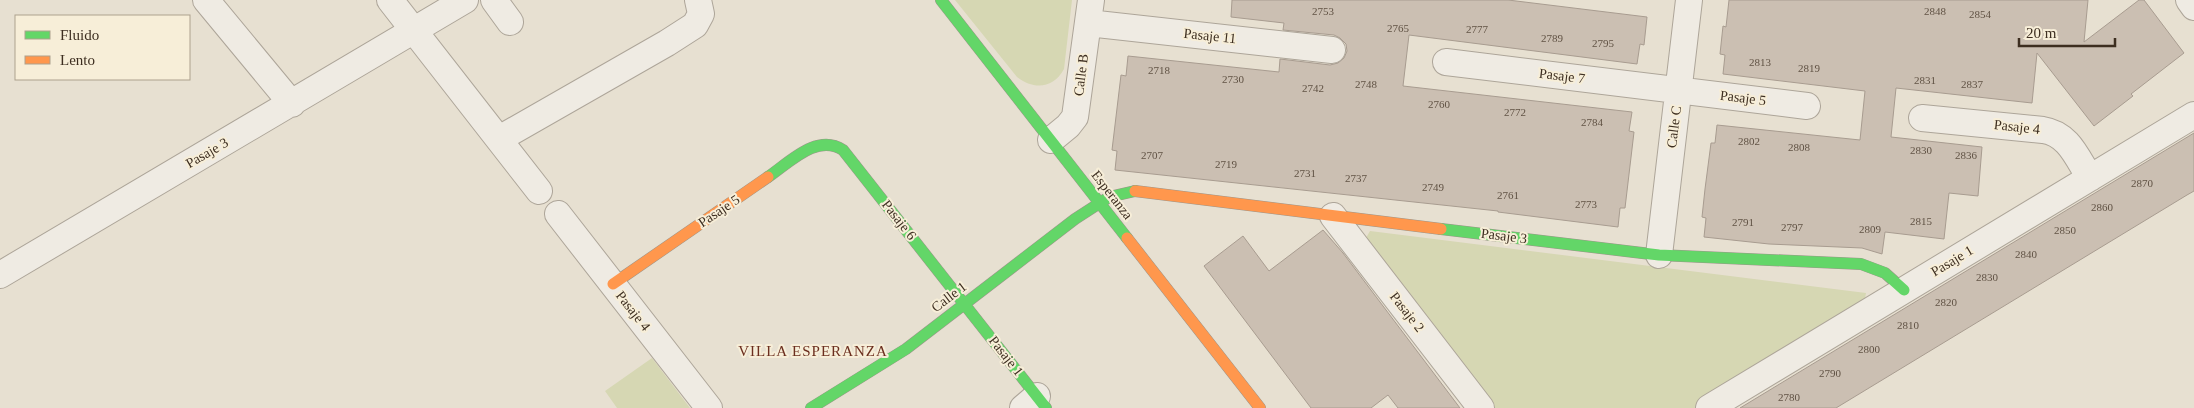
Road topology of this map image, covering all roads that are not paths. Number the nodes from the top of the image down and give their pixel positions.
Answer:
1 (206, 0) edge
2 (390, 0) edge
3 (465, 0) edge
4 (494, 0) edge
5 (941, 0) edge
6 (1689, 0) edge
7 (2189, 0) edge
8 (699, 7) edge
9 (2194, 7) edge
10 (1089, 11) edge
11 (510, 22) dead end
12 (414, 31) junction
13 (1332, 50) dead end
14 (1446, 62) dead end
15 (1678, 91) junction
16 (292, 104) junction
17 (1808, 106) dead end
18 (2194, 115) edge
19 (1922, 118) dead end
20 (499, 139) junction
21 (1051, 140) junction
22 (828, 142) joint
23 (2090, 178) junction
24 (539, 191) dead end
25 (1100, 203) junction
26 (558, 214) dead end
27 (1333, 216) junction
28 (1659, 255) junction
29 (0, 275) edge
30 (613, 284) junction
31 (1904, 290) junction
32 (965, 304) junction
33 (1035, 404) edge
34 (708, 408) edge
35 (811, 408) edge
36 (1260, 408) edge
37 (1481, 408) edge
38 (1709, 408) edge

1 - 16 street
2 - 12 street
3 - 12 street
4 - 11 street
5 - 21 street, Esperanza
6 - 15 street, Calle C
7 - 9 street
8 - 20 street
10 - 13 street, Pasaje 11
10 - 21 street, Calle B
12 - 16 street, Pasaje 3
12 - 20 street
14 - 15 street, Pasaje 7
15 - 17 street, Pasaje 5
15 - 28 street, Calle C
16 - 29 street, Pasaje 3
18 - 23 street, Pasaje 1
19 - 23 street, Pasaje 4
20 - 24 street
21 - 25 street, Esperanza
22 - 30 street, Pasaje 5
22 - 32 street, Pasaje 6
23 - 31 street, Pasaje 1
25 - 27 street, Pasaje 3
25 - 32 street, Calle 1
25 - 36 street, Esperanza
26 - 30 street, Pasaje 4
27 - 28 street, Pasaje 3
27 - 37 street, Pasaje 2
28 - 31 street, Pasaje 3
30 - 34 street, Pasaje 4
31 - 38 street, Pasaje 1
32 - 33 street, Pasaje 1
32 - 35 street, Calle 1

